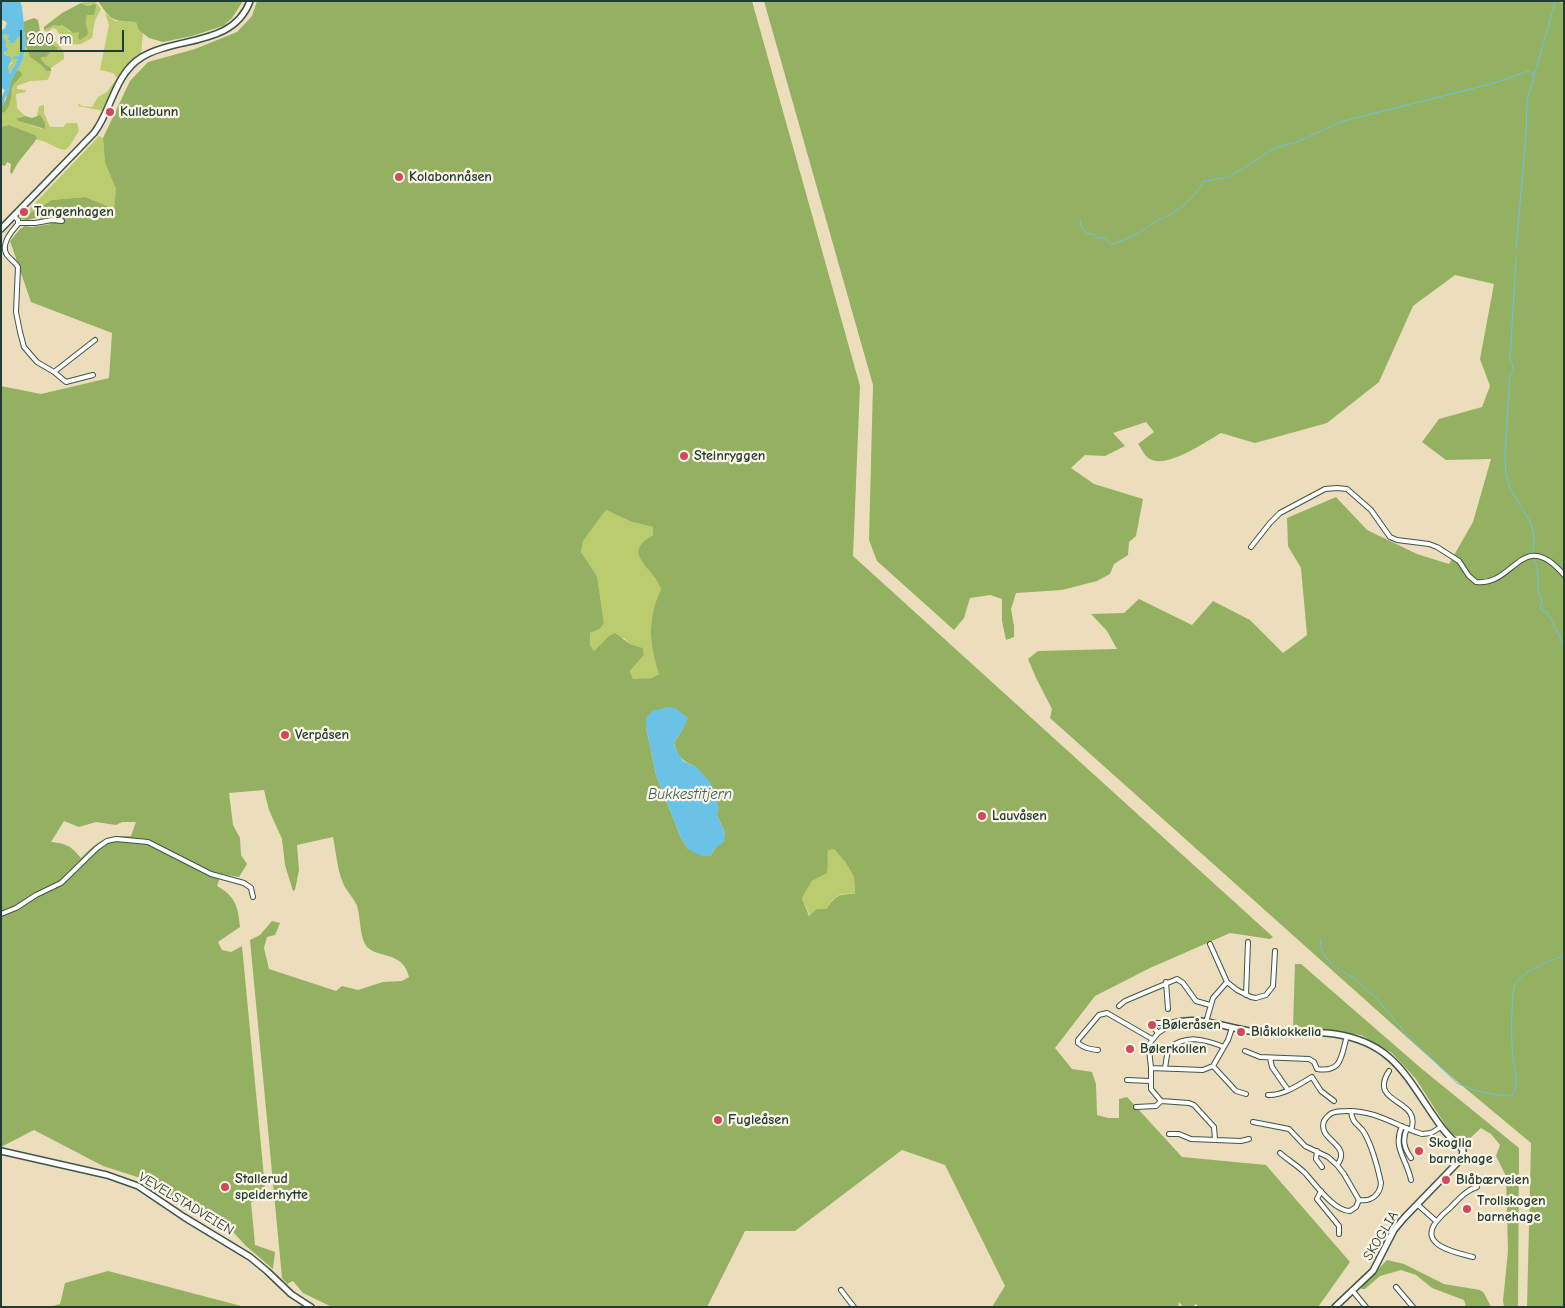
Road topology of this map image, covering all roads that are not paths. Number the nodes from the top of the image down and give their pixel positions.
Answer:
1 (250, 1) edge
2 (14, 216) junction
3 (62, 221) dead end
4 (18, 223) junction
5 (1, 229) edge
6 (95, 340) dead end
7 (54, 372) junction
8 (93, 375) dead end
9 (1251, 547) dead end
10 (1564, 575) edge
11 (253, 897) dead end
12 (1, 914) edge
13 (1248, 942) dead end
14 (1210, 944) dead end
15 (1275, 951) dead end
16 (1166, 982) junction
17 (1227, 982) junction
18 (1246, 995) junction
19 (1210, 1005) junction
20 (1119, 1006) dead end
21 (1168, 1009) dead end
22 (1206, 1022) junction
23 (1174, 1023) junction
24 (1232, 1028) junction
25 (1158, 1033) junction
26 (1347, 1036) junction
27 (1152, 1039) junction
28 (1224, 1047) junction
29 (1098, 1050) dead end
30 (1245, 1051) dead end
31 (1270, 1058) junction
32 (1213, 1066) junction
33 (1151, 1068) junction
34 (1165, 1068) junction
35 (1317, 1069) junction
36 (1389, 1071) dead end
37 (1312, 1077) junction
38 (1127, 1080) dead end
39 (1150, 1081) junction
40 (1288, 1090) junction
41 (1246, 1094) dead end
42 (1268, 1095) dead end
43 (1161, 1101) junction
44 (1334, 1101) dead end
45 (1136, 1107) dead end
46 (1351, 1111) junction
47 (1253, 1122) dead end
48 (1402, 1126) junction
49 (1441, 1127) junction
50 (1409, 1129) junction
51 (1169, 1134) dead end
52 (1215, 1139) junction
53 (1249, 1139) dead end
54 (1, 1151) edge
55 (1317, 1151) junction
56 (1280, 1153) dead end
57 (1410, 1158) dead end
58 (1337, 1164) junction
59 (1322, 1167) dead end
60 (1411, 1180) dead end
61 (1477, 1187) dead end
62 (1321, 1192) junction
63 (1359, 1200) junction
64 (1417, 1204) junction
65 (1436, 1221) junction
66 (1339, 1234) dead end
67 (1473, 1257) dead end
68 (1396, 1287) dead end
69 (841, 1290) dead end
70 (1352, 1290) junction
71 (311, 1307) edge
72 (854, 1307) edge
73 (1336, 1307) edge
74 (1366, 1307) edge
75 (1412, 1307) edge

1 - 2 main road
2 - 4 street
2 - 5 main road
3 - 4 street
4 - 7 street
6 - 7 street
7 - 8 street
9 - 10 street
11 - 12 street
13 - 18 street
14 - 17 street
15 - 18 street
16 - 19 street
16 - 20 street
16 - 21 street
17 - 18 street
17 - 19 street
19 - 22 street
22 - 23 main road
22 - 24 main road
23 - 25 street
23 - 25 street
24 - 26 main road
24 - 28 street
25 - 27 street
26 - 35 street
26 - 49 main road
27 - 29 street
27 - 33 street
28 - 32 street
28 - 34 street
30 - 31 street
31 - 35 street
31 - 40 street
32 - 34 street
32 - 41 street
33 - 34 street
33 - 39 street
35 - 37 street
36 - 50 street
37 - 40 street
37 - 44 street
38 - 39 street
39 - 43 street
40 - 42 street
43 - 45 street
43 - 52 street
46 - 48 street
46 - 58 street
46 - 63 street
47 - 55 street
48 - 50 street
48 - 60 street
49 - 50 street
49 - 64 main road, SKOGLIA
50 - 57 street
51 - 52 street
52 - 53 street
54 - 71 main road, VEVELSTADVEIEN
55 - 58 street
55 - 59 street
56 - 62 street
58 - 63 street
61 - 65 street
62 - 63 street
62 - 66 street
64 - 65 street
64 - 70 main road, SKOGLIA
65 - 67 street
68 - 75 street
69 - 72 street
70 - 73 main road, SKOGLIA
70 - 74 street

